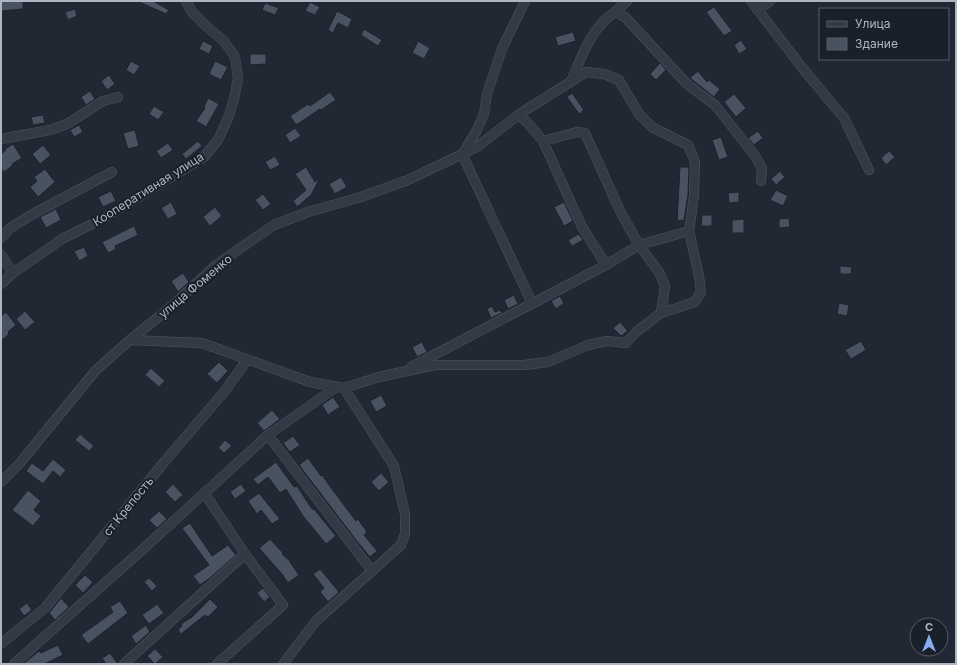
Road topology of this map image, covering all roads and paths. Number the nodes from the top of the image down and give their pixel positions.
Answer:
1 (186, 1) edge
2 (525, 1) edge
3 (627, 1) edge
4 (751, 1) edge
5 (770, 1) edge
6 (758, 10) junction
7 (614, 12) junction
8 (572, 79) junction
9 (118, 97) dead end
10 (518, 115) junction
11 (1, 139) edge
12 (543, 141) junction
13 (462, 154) junction
14 (870, 170) dead end
15 (112, 172) dead end
16 (761, 181) dead end
17 (689, 231) junction
18 (1, 238) edge
19 (639, 245) junction
20 (1, 255) edge
21 (606, 265) junction
22 (13, 273) junction
23 (1, 284) edge
24 (532, 303) junction
25 (661, 313) junction
26 (130, 340) junction
27 (247, 360) junction
28 (402, 371) junction
29 (340, 388) junction
30 (268, 435) junction
31 (1, 482) edge
32 (205, 494) junction
33 (245, 554) junction
34 (372, 571) junction
35 (1, 644) edge
36 (14, 664) edge
37 (124, 664) edge
38 (217, 664) edge
39 (283, 664) edge

1 - 22 street, Кооперативная улица
2 - 13 street
3 - 7 street
4 - 6 street
5 - 6 street
6 - 14 street
7 - 8 street
7 - 16 street
8 - 10 street, улица Фоменко
8 - 17 street, улица Фоменко
9 - 11 street
10 - 12 street
10 - 13 street, улица Фоменко
12 - 19 street
12 - 21 street
13 - 24 street
13 - 26 street, улица Фоменко
15 - 18 street
17 - 19 street
17 - 25 street
19 - 21 street
19 - 25 street
20 - 22 street
21 - 24 street
22 - 23 street, Кооперативная улица
24 - 28 street
25 - 28 street
26 - 27 street
26 - 31 street, улица Фоменко
27 - 29 street
27 - 35 street, ст Крепость
28 - 29 street
29 - 30 street
29 - 34 street
30 - 32 street
30 - 34 street
32 - 33 street
32 - 36 street
33 - 37 street
33 - 38 street
34 - 39 street

